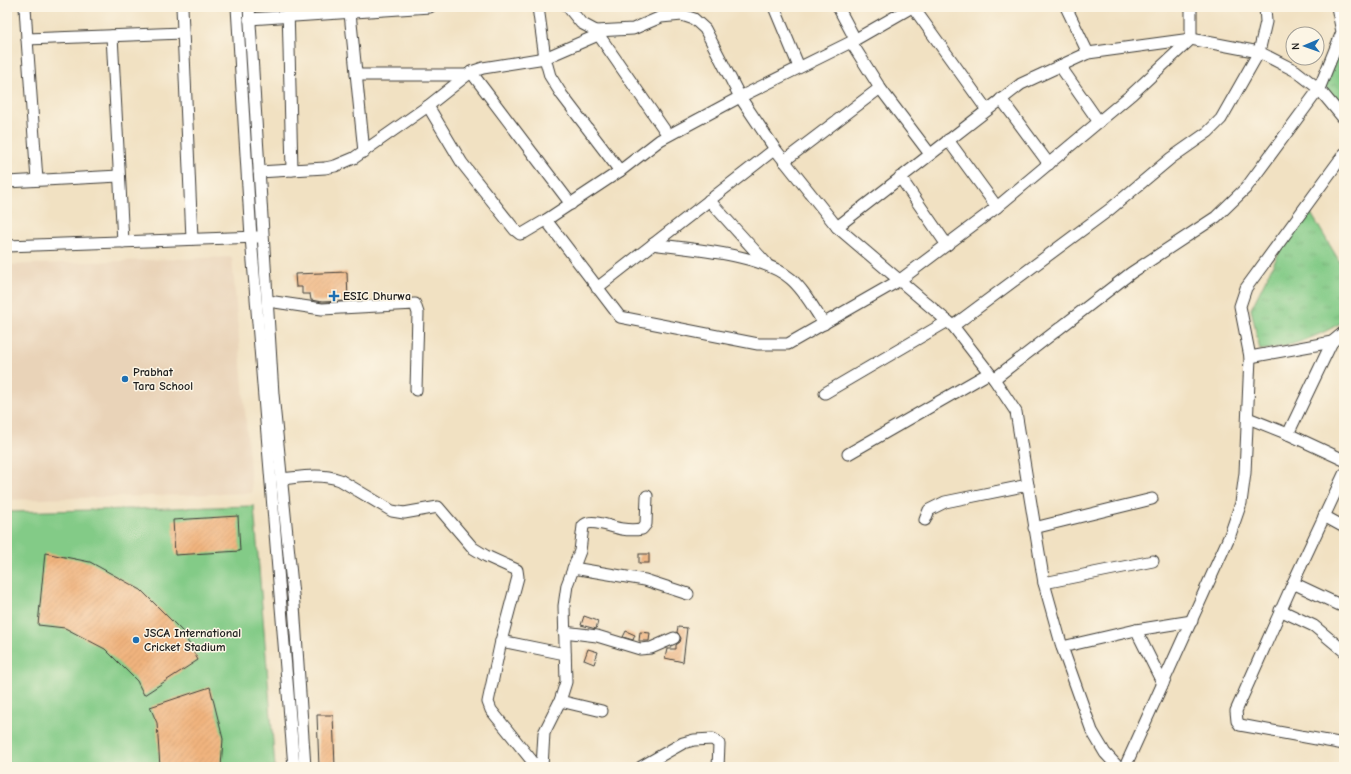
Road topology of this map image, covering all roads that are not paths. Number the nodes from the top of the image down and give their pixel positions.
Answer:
1 (25, 7) edge
2 (182, 7) edge
3 (237, 7) edge
4 (249, 7) edge
5 (430, 7) edge
6 (538, 7) edge
7 (568, 7) edge
8 (774, 7) edge
9 (838, 7) edge
10 (913, 7) edge
11 (1066, 7) edge
12 (1191, 7) edge
13 (1265, 7) edge
14 (1338, 7) edge
15 (414, 8) edge
16 (684, 11) edge
17 (288, 12) edge
18 (350, 13) junction
19 (249, 19) junction
20 (183, 33) junction
21 (597, 33) junction
22 (112, 36) junction
23 (27, 39) junction
24 (1191, 39) junction
25 (853, 41) junction
26 (1259, 52) junction
27 (1088, 53) junction
28 (545, 58) junction
29 (1060, 66) junction
30 (799, 67) junction
31 (468, 74) junction
32 (356, 76) junction
33 (880, 88) junction
34 (1319, 89) junction
35 (740, 97) junction
36 (1001, 99) junction
37 (428, 106) junction
38 (987, 110) junction
39 (1344, 119) edge
40 (1099, 122) junction
41 (668, 135) junction
42 (948, 140) junction
43 (775, 149) junction
44 (364, 152) junction
45 (930, 154) junction
46 (1344, 154) edge
47 (784, 161) junction
48 (1049, 164) junction
49 (292, 170) junction
50 (620, 171) junction
51 (259, 172) junction
52 (119, 176) junction
53 (900, 177) junction
54 (36, 180) junction
55 (7, 182) edge
56 (709, 200) junction
57 (571, 204) junction
58 (997, 207) junction
59 (546, 220) junction
60 (837, 227) junction
61 (251, 237) junction
62 (264, 237) junction
63 (192, 240) junction
64 (123, 242) junction
65 (652, 244) junction
66 (947, 245) junction
67 (7, 246) edge
68 (768, 265) junction
69 (900, 280) junction
70 (597, 288) junction
71 (268, 301) junction
72 (824, 324) junction
73 (950, 324) junction
74 (1344, 332) edge
75 (1332, 342) junction
76 (1250, 357) junction
77 (991, 376) junction
78 (416, 390) dead end
79 (825, 393) dead end
80 (1248, 418) junction
81 (1288, 434) junction
82 (848, 454) dead end
83 (1344, 460) edge
84 (1344, 474) edge
85 (282, 479) junction
86 (1028, 485) junction
87 (647, 496) dead end
88 (1152, 499) dead end
89 (1324, 516) junction
90 (925, 520) dead end
91 (1344, 526) edge
92 (1034, 528) junction
93 (1153, 561) dead end
94 (574, 568) junction
95 (1044, 583) junction
96 (1293, 583) junction
97 (688, 594) dead end
98 (1344, 607) edge
99 (1280, 610) junction
100 (1192, 621) junction
101 (1136, 630) junction
102 (564, 632) junction
103 (674, 638) dead end
104 (501, 641) junction
105 (1062, 647) junction
106 (1344, 651) edge
107 (565, 654) junction
108 (1163, 684) junction
109 (560, 701) junction
110 (602, 711) dead end
111 (1344, 744) edge
112 (644, 766) edge
113 (294, 767) edge
114 (305, 767) edge
115 (537, 767) edge
116 (542, 767) edge
117 (718, 767) edge
118 (1118, 767) edge
119 (1125, 767) edge

1 - 23 street
2 - 20 street
3 - 61 street
4 - 19 street
5 - 15 street
6 - 28 street
7 - 21 street
8 - 30 street
9 - 25 street
10 - 25 street
10 - 38 street
11 - 27 street
12 - 24 street
13 - 26 street
14 - 34 street
15 - 18 street
16 - 21 street
16 - 35 street
17 - 18 street
17 - 19 street
17 - 49 street
18 - 32 street
19 - 51 street
20 - 22 street
20 - 63 street
21 - 28 street
21 - 41 street
22 - 23 street
22 - 52 street
23 - 54 street
24 - 26 street
24 - 27 street
24 - 40 street
25 - 30 street
25 - 33 street
26 - 34 street
26 - 73 street
27 - 29 street
28 - 31 street
28 - 50 street
29 - 36 street
29 - 40 street
30 - 35 street
31 - 32 street
31 - 37 street
31 - 57 street
32 - 44 street
33 - 45 street
33 - 47 street
34 - 39 street
34 - 77 street
35 - 41 street
35 - 43 street
36 - 38 street
36 - 48 street
37 - 44 street
37 - 59 street
38 - 42 street
40 - 48 street
41 - 50 street
42 - 45 street
42 - 58 street
43 - 47 street
43 - 56 street
44 - 49 street
45 - 53 street
46 - 76 street
47 - 60 street
48 - 58 street
49 - 51 street
50 - 57 street
51 - 62 street
52 - 54 street
52 - 64 street
53 - 60 street
53 - 66 street
54 - 55 street
56 - 65 street
56 - 68 street
57 - 59 street
58 - 66 street
59 - 70 street
60 - 69 street
61 - 62 street
61 - 63 street
61 - 113 street
62 - 71 street
63 - 64 street
64 - 67 street
65 - 68 street
65 - 70 street
66 - 69 street
68 - 72 street
69 - 72 street
69 - 73 street
70 - 72 street
71 - 78 street
71 - 85 street
73 - 77 street
73 - 79 street
74 - 75 street
75 - 76 street
75 - 81 street
76 - 80 street
77 - 82 street
77 - 86 street
80 - 81 street
80 - 100 street
81 - 83 street
84 - 89 street
85 - 104 street
85 - 114 street
86 - 90 street
86 - 92 street
87 - 94 street
88 - 92 street
89 - 91 street
89 - 96 street
92 - 95 street
93 - 95 street
94 - 97 street
94 - 102 street
95 - 105 street
96 - 98 street
96 - 99 street
99 - 106 street
99 - 111 street
100 - 101 street
100 - 108 street
101 - 105 street
101 - 108 street
102 - 103 street
102 - 107 street
104 - 107 street
104 - 115 street
105 - 118 street
107 - 109 street
108 - 119 street
109 - 110 street
109 - 116 street
112 - 117 street

